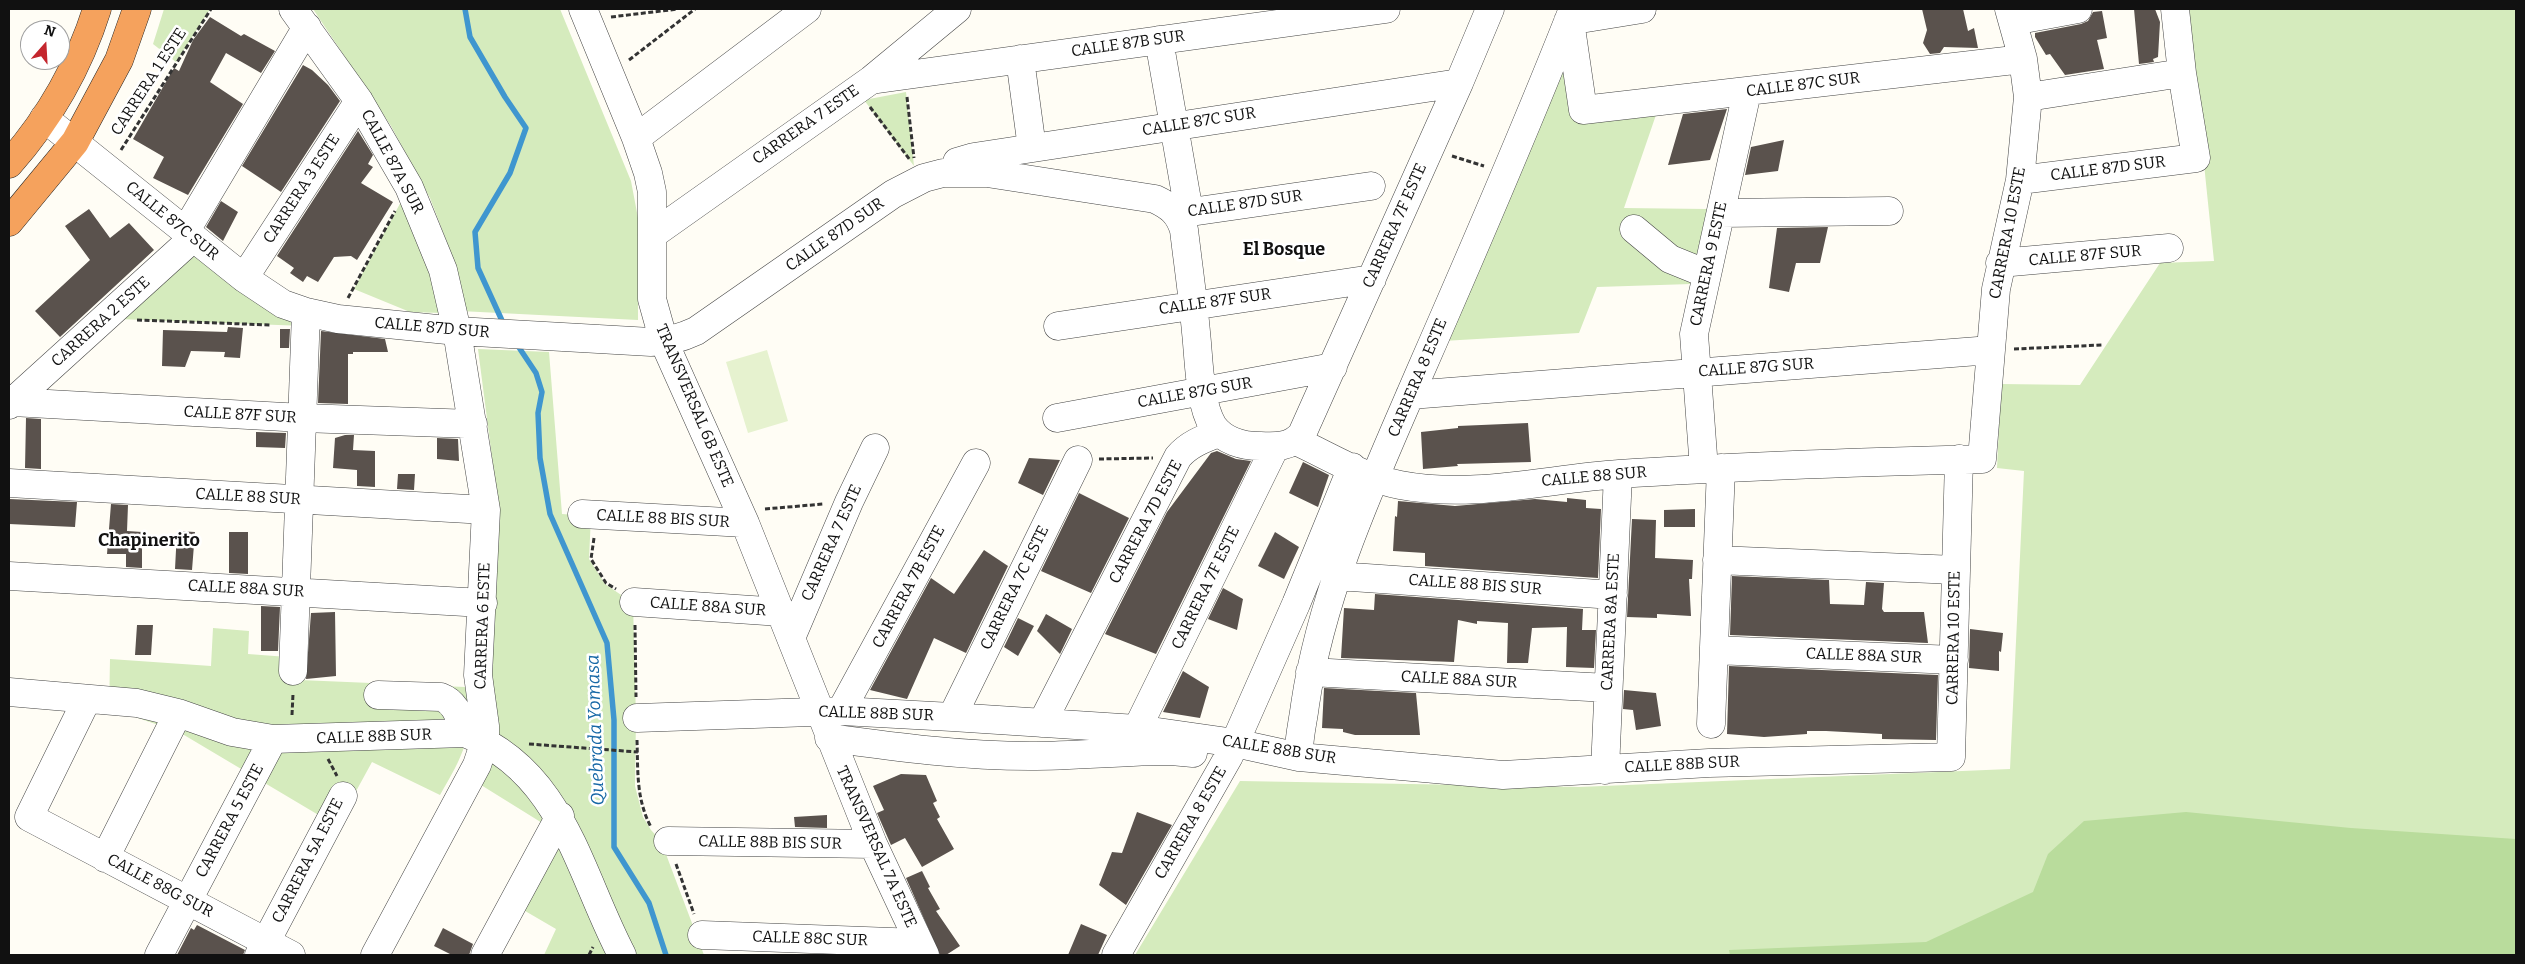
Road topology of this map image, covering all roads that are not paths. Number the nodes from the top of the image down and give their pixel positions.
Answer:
1 (97, 9) edge
2 (137, 9) edge
3 (807, 9) edge
4 (956, 9) edge
5 (1386, 9) edge
6 (1490, 9) edge
7 (1642, 9) edge
8 (2078, 9) edge
9 (2175, 9) edge
10 (585, 14) edge
11 (2011, 15) edge
12 (1570, 17) edge
13 (300, 18) edge
14 (1244, 18) edge
15 (1159, 40) junction
16 (1020, 59) junction
17 (2023, 59) junction
18 (2182, 73) junction
19 (1459, 83) junction
20 (863, 84) junction
21 (1748, 92) junction
22 (2028, 97) junction
23 (360, 101) junction
24 (44, 118) junction
25 (1174, 126) junction
26 (636, 138) junction
27 (75, 142) junction
28 (1032, 148) junction
29 (11, 159) edge
30 (943, 174) junction
31 (2020, 180) junction
32 (1371, 186) dead end
33 (1889, 211) dead end
34 (1183, 213) junction
35 (1721, 213) junction
36 (9, 222) edge
37 (1634, 230) dead end
38 (189, 235) junction
39 (652, 235) junction
40 (2169, 248) dead end
41 (2000, 263) junction
42 (1707, 274) junction
43 (244, 278) junction
44 (1372, 279) junction
45 (1193, 306) junction
46 (306, 319) junction
47 (1058, 326) dead end
48 (457, 331) junction
49 (664, 342) junction
50 (1991, 350) junction
51 (1333, 367) junction
52 (1697, 372) junction
53 (1202, 392) junction
54 (1410, 395) junction
55 (10, 402) edge
56 (303, 418) junction
57 (1057, 418) dead end
58 (473, 424) junction
59 (1219, 433) junction
60 (1286, 444) junction
61 (875, 448) dead end
62 (1970, 459) junction
63 (1078, 460) road end
64 (976, 463) dead end
65 (1713, 468) junction
66 (1364, 472) junction
67 (1618, 474) junction
68 (9, 483) edge
69 (300, 500) junction
70 (486, 510) junction
71 (590, 515) road end
72 (742, 517) junction
73 (1717, 560) junction
74 (1956, 570) junction
75 (9, 576) edge
76 (1337, 576) junction
77 (297, 592) junction
78 (1613, 594) junction
79 (634, 602) road end
80 (483, 603) junction
81 (780, 612) junction
82 (791, 638) junction
83 (1714, 650) junction
84 (1954, 660) junction
85 (293, 671) road end
86 (1310, 672) junction
87 (1608, 688) junction
88 (9, 692) edge
89 (378, 695) dead end
90 (87, 699) junction
91 (830, 712) junction
92 (178, 713) junction
93 (952, 717) junction
94 (636, 718) road end
95 (1042, 723) junction
96 (1711, 724) dead end
97 (1136, 729) junction
98 (475, 737) junction
99 (828, 738) junction
100 (294, 740) junction
101 (1232, 750) junction
102 (1299, 757) junction
103 (1951, 757) joint
104 (1605, 770) junction
105 (343, 796) road end
106 (560, 816) junction
107 (668, 841) road end
108 (873, 844) junction
109 (105, 858) junction
110 (188, 901) junction
111 (702, 935) road end
112 (263, 949) edge
113 (922, 949) edge
114 (159, 955) edge
115 (291, 955) edge
116 (375, 955) edge
117 (486, 955) edge
118 (622, 955) edge
119 (1116, 955) edge

1 - 24 highway
2 - 27 highway
3 - 26 street
4 - 20 street, CARRERA 7 ESTE
5 - 14 street, CALLE 87B SUR
6 - 19 street, CARRERA 7F ESTE
7 - 12 street
8 - 11 street
9 - 18 street
10 - 26 street, TRANSVERSAL 6B ESTE
11 - 17 street, CARRERA 10 ESTE
12 - 21 street, CALLE 87C SUR
12 - 54 street, CARRERA 8 ESTE
13 - 23 street, CALLE 87A SUR
13 - 38 street, CARRERA 2 ESTE
14 - 15 street, CALLE 87B SUR
15 - 16 street, CALLE 87B SUR
15 - 25 street
16 - 20 street, CALLE 87B SUR
16 - 28 street
17 - 21 street, CALLE 87C SUR
17 - 22 street, CARRERA 10 ESTE
18 - 22 street
18 - 31 street, CALLE 87D SUR
19 - 25 street, CALLE 87C SUR
19 - 44 street, CARRERA 7F ESTE
20 - 39 street, CARRERA 7 ESTE
21 - 35 street, CARRERA 9 ESTE
22 - 31 street, CARRERA 10 ESTE
23 - 43 street, CARRERA 3 ESTE
23 - 48 street, CALLE 87A SUR
24 - 27 street, CALLE 87C SUR
24 - 29 highway
25 - 28 street, CALLE 87C SUR
25 - 34 street
26 - 39 street, TRANSVERSAL 6B ESTE
27 - 36 highway
27 - 38 street, CALLE 87C SUR
28 - 30 street, CALLE 87C SUR
30 - 34 street, CALLE 87D SUR
30 - 49 street, CALLE 87D SUR
31 - 41 street, CARRERA 10 ESTE
32 - 34 street, CALLE 87D SUR
33 - 35 street
34 - 45 street
35 - 42 street, CARRERA 9 ESTE
37 - 42 street
38 - 43 street, CALLE 87C SUR
38 - 55 street, CARRERA 2 ESTE
39 - 49 street, TRANSVERSAL 6B ESTE
40 - 41 street, CALLE 87F SUR
41 - 50 street, CARRERA 10 ESTE
42 - 52 street, CARRERA 9 ESTE
43 - 46 street, CALLE 87C SUR
44 - 45 street, CALLE 87F SUR
44 - 51 street, CARRERA 7F ESTE
45 - 47 street, CALLE 87F SUR
45 - 53 street
46 - 48 street, CALLE 87D SUR
46 - 56 street
48 - 49 street, CALLE 87D SUR
48 - 58 street, CARRERA 6 ESTE
49 - 72 street, TRANSVERSAL 6B ESTE
50 - 52 street, CALLE 87G SUR
50 - 62 street, CARRERA 10 ESTE
51 - 53 street, CALLE 87G SUR
51 - 60 street, CARRERA 7F ESTE
52 - 54 street, CALLE 87G SUR
52 - 65 street, CARRERA 9 ESTE
53 - 57 street, CALLE 87G SUR
53 - 59 street
54 - 66 street, CARRERA 8 ESTE
55 - 56 street, CALLE 87F SUR
56 - 58 street, CALLE 87F SUR
56 - 69 street
58 - 70 street, CARRERA 6 ESTE
59 - 60 street, CALLE 88 SUR
59 - 95 street, CARRERA 7D ESTE
60 - 66 street, CALLE 88 SUR
60 - 97 street, CARRERA 7F ESTE
61 - 82 street, CARRERA 7 ESTE
62 - 65 street, CALLE 88 SUR
62 - 74 street, CARRERA 10 ESTE
63 - 93 street, CARRERA 7C ESTE
64 - 91 street, CARRERA 7B ESTE
65 - 67 street, CALLE 88 SUR
65 - 73 street, CARRERA 9 ESTE
66 - 67 street, CALLE 88 SUR
66 - 76 street, CARRERA 8 ESTE
66 - 101 street, CARRERA 8 ESTE
67 - 78 street, CARRERA 8A ESTE
68 - 69 street, CALLE 88 SUR
69 - 70 street, CALLE 88 SUR
69 - 77 street
70 - 80 street, CARRERA 6 ESTE
71 - 72 street, CALLE 88 BIS SUR
72 - 81 street, TRANSVERSAL 6B ESTE
73 - 74 street
73 - 83 street, CARRERA 9 ESTE
74 - 84 street, CARRERA 10 ESTE
75 - 77 street, CALLE 88A SUR
76 - 78 street, CALLE 88 BIS SUR
76 - 86 street, CARRERA 8 ESTE
77 - 80 street, CALLE 88A SUR
77 - 85 street
78 - 87 street, CARRERA 8A ESTE
79 - 81 street, CALLE 88A SUR
80 - 98 street, CARRERA 6 ESTE
81 - 82 street, TRANSVERSAL 6B ESTE
82 - 91 street, TRANSVERSAL 6B ESTE
83 - 84 street, CALLE 88A SUR
83 - 96 street, CARRERA 9 ESTE
84 - 103 street, CARRERA 10 ESTE
86 - 87 street, CALLE 88A SUR
86 - 102 street, CARRERA 8 ESTE
87 - 104 street, CARRERA 8A ESTE
88 - 90 street, CALLE 88B SUR
89 - 98 street
90 - 92 street, CALLE 88B SUR
90 - 109 street, CALLE 88G SUR
91 - 93 street, CALLE 88B SUR
91 - 94 street, CALLE 88B SUR
91 - 99 street, TRANSVERSAL 6B ESTE
92 - 100 street, CALLE 88B SUR
92 - 109 street
93 - 95 street, CALLE 88B SUR
95 - 97 street, CALLE 88B SUR
97 - 101 street, CALLE 88B SUR
98 - 100 street, CALLE 88B SUR
98 - 106 street
98 - 116 street, CARRERA 6 ESTE
99 - 101 street, CALLE 88B SUR
99 - 108 street, TRANSVERSAL 7A ESTE
100 - 110 street, CARRERA 5 ESTE
101 - 102 street, CALLE 88B SUR
101 - 119 street, CARRERA 8 ESTE
102 - 104 street, CALLE 88B SUR
103 - 104 street, CALLE 88B SUR
105 - 112 street, CARRERA 5A ESTE
106 - 117 street
106 - 118 street
107 - 108 street, CALLE 88B BIS SUR
108 - 113 street, TRANSVERSAL 7A ESTE
109 - 110 street, CALLE 88G SUR
110 - 112 street, CALLE 88G SUR
110 - 114 street, CARRERA 5 ESTE
111 - 113 street, CALLE 88C SUR
112 - 115 street, CALLE 88G SUR

